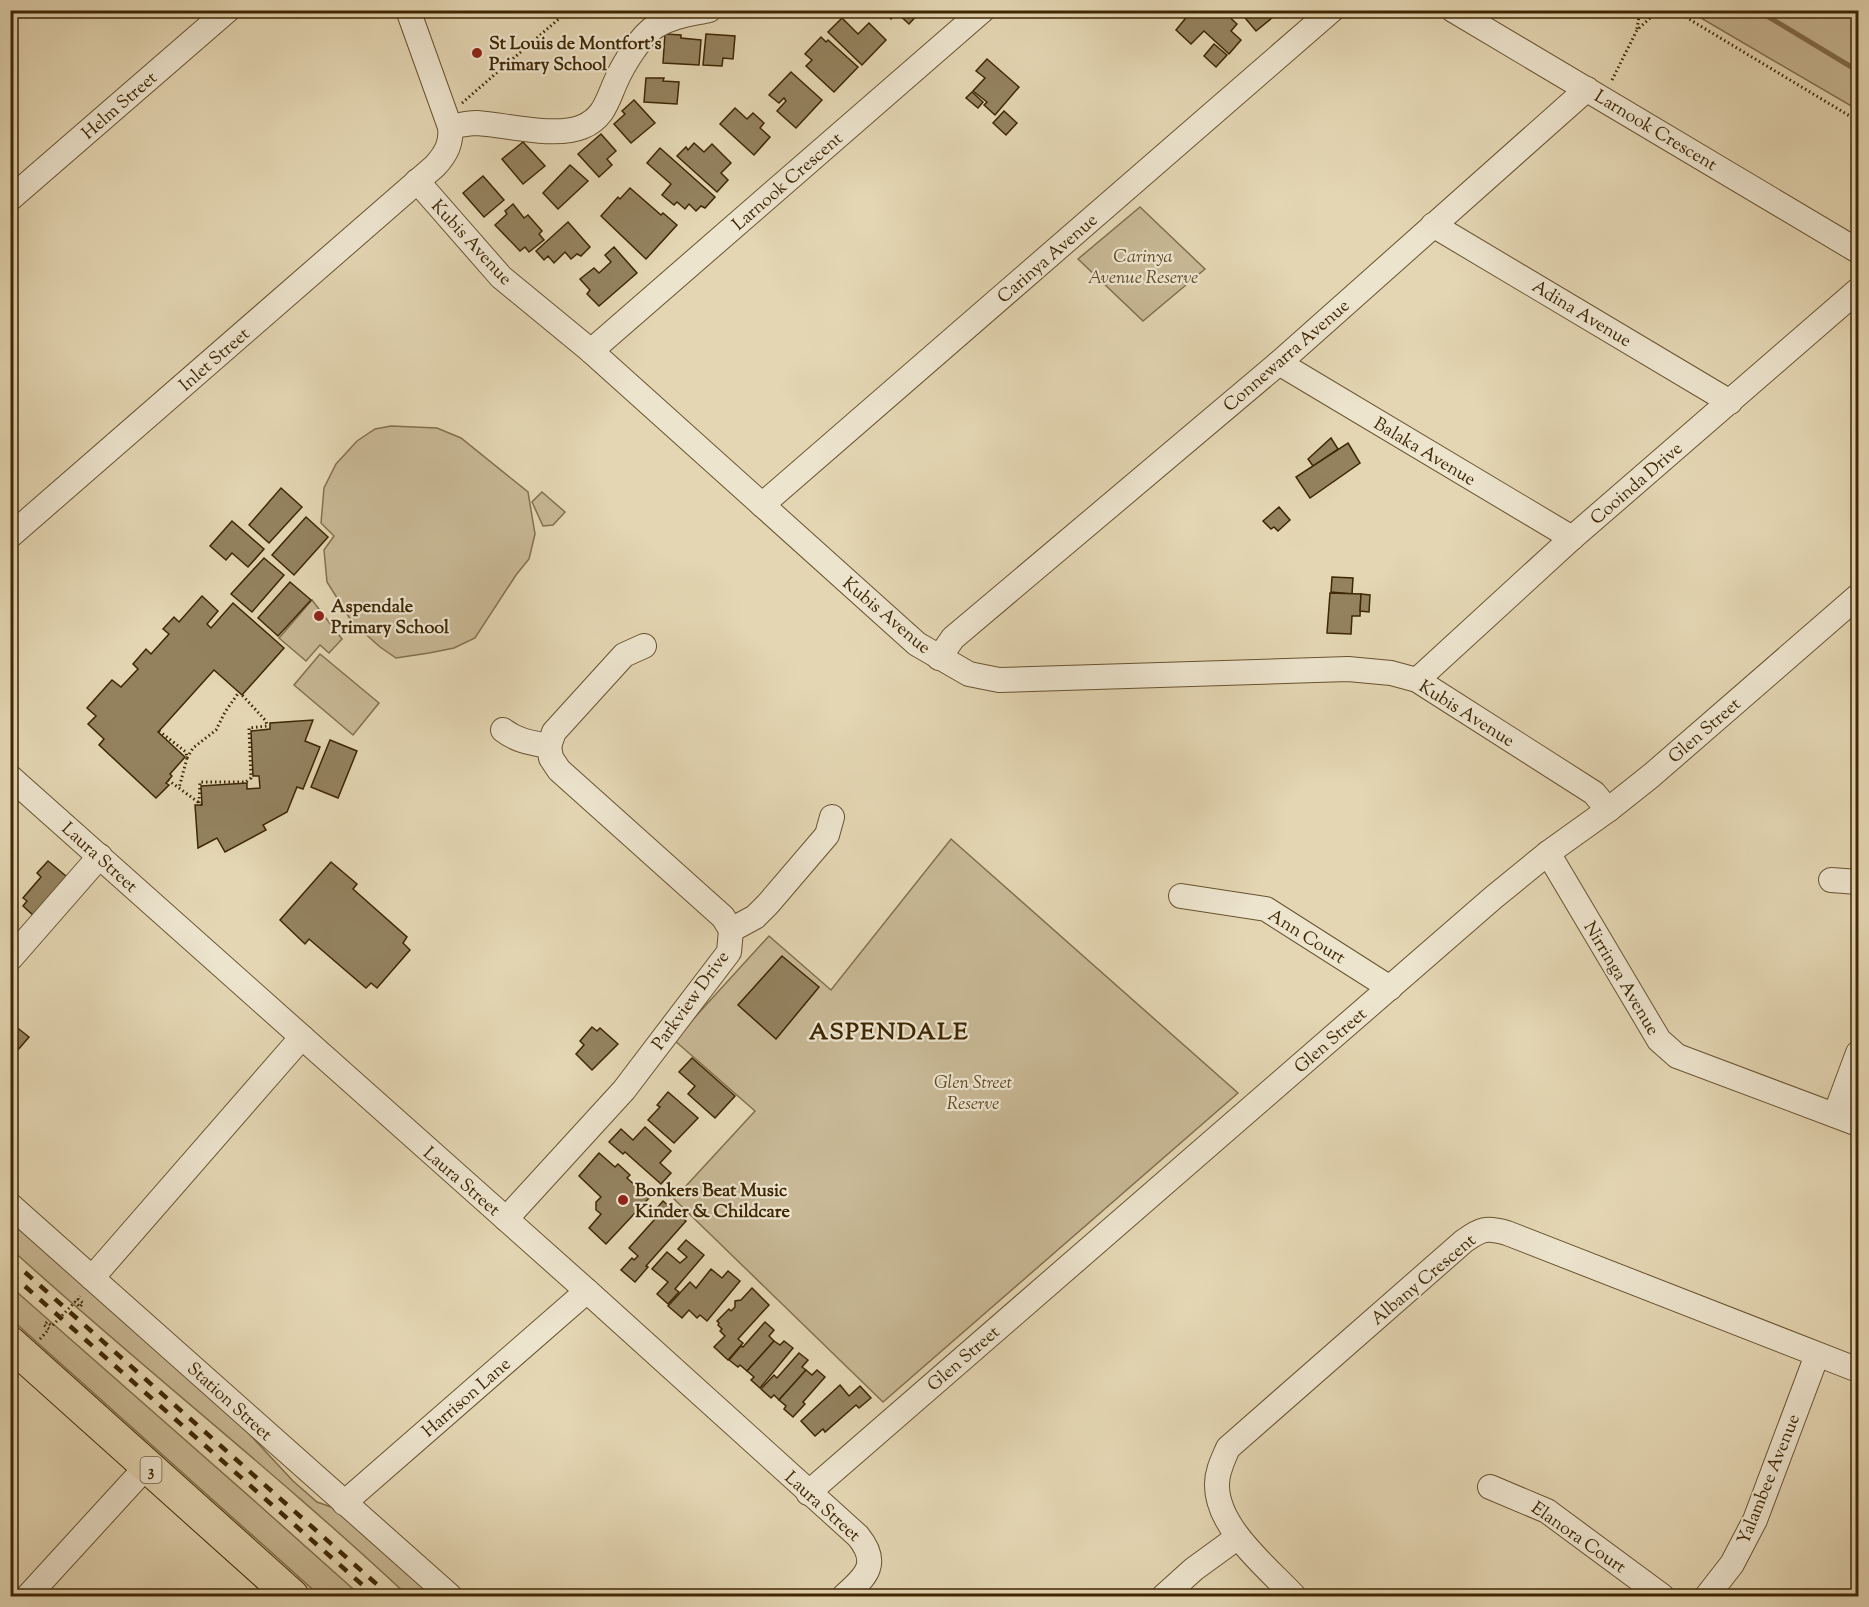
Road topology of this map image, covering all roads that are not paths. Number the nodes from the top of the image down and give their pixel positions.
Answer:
1 (228, 10) edge
2 (408, 10) edge
3 (709, 10) edge
4 (983, 10) edge
5 (1332, 10) edge
6 (1453, 10) edge
7 (1587, 89) junction
8 (448, 129) junction
9 (417, 182) junction
10 (10, 199) edge
11 (1433, 225) junction
12 (1858, 250) edge
13 (1858, 290) edge
14 (591, 351) junction
15 (1279, 363) junction
16 (1730, 402) junction
17 (762, 505) junction
18 (10, 536) edge
19 (1572, 538) junction
20 (1858, 596) edge
21 (981, 616) junction
22 (644, 646) dead end
23 (939, 658) junction
24 (963, 671) junction
25 (1417, 680) junction
26 (503, 730) dead end
27 (549, 746) junction
28 (10, 777) edge
29 (1608, 810) junction
30 (832, 817) dead end
31 (1548, 853) junction
32 (100, 856) junction
33 (1831, 880) dead end
34 (1858, 882) edge
35 (1181, 896) dead end
36 (731, 930) junction
37 (10, 959) edge
38 (1390, 988) junction
39 (302, 1037) junction
40 (1858, 1053) edge
41 (1835, 1115) junction
42 (1858, 1124) edge
43 (10, 1204) edge
44 (506, 1219) junction
45 (88, 1275) junction
46 (587, 1291) junction
47 (18, 1349) edge
48 (1817, 1355) junction
49 (1858, 1370) edge
50 (147, 1466) junction
51 (1490, 1487) dead end
52 (808, 1492) junction
53 (344, 1503) junction
54 (1233, 1529) junction
55 (851, 1594) edge
56 (28, 1596) edge
57 (292, 1596) edge
58 (450, 1596) edge
59 (1164, 1596) edge
60 (1294, 1596) edge
61 (1662, 1596) edge
62 (1707, 1596) edge

1 - 10 street, Helm Street
2 - 8 street
3 - 8 street
4 - 14 street, Larnook Crescent
5 - 17 street, Carinya Avenue
6 - 7 street, Larnook Crescent
7 - 11 street, Connewarra Avenue
7 - 12 street, Larnook Crescent
8 - 9 street, Inlet Street
9 - 14 street, Kubis Avenue
9 - 18 street, Inlet Street
11 - 15 street, Connewarra Avenue
11 - 16 street, Adina Avenue
13 - 16 street, Cooinda Drive
14 - 17 street, Kubis Avenue
15 - 19 street, Balaka Avenue
15 - 21 street, Connewarra Avenue
16 - 19 street, Cooinda Drive
17 - 23 street, Kubis Avenue
19 - 25 street, Cooinda Drive
20 - 29 street, Glen Street
21 - 23 street, Connewarra Avenue
21 - 24 street, Connewarra Avenue
22 - 27 street
23 - 24 street, Kubis Avenue
24 - 25 street, Kubis Avenue
25 - 29 street, Kubis Avenue
26 - 27 street
27 - 36 street, Parkview Drive
28 - 32 street, Laura Street
29 - 31 street, Glen Street
30 - 36 street
31 - 38 street, Glen Street
31 - 41 street, Nirringa Avenue
32 - 37 street
32 - 39 street, Laura Street
33 - 34 street
35 - 38 street, Ann Court
36 - 44 street, Parkview Drive
38 - 52 street, Glen Street
39 - 44 street, Laura Street
39 - 45 street
40 - 41 street
41 - 42 street, Nirringa Avenue
43 - 45 street, Station Street
44 - 46 street, Laura Street
45 - 53 street, Station Street
46 - 52 street, Laura Street
46 - 53 street, Harrison Lane
47 - 50 highway, 3
48 - 49 street, Albany Crescent
48 - 54 street, Albany Crescent
48 - 62 street, Yalambee Avenue
50 - 56 street
50 - 57 highway, 3
51 - 61 street, Elanora Court
52 - 55 street, Laura Street
53 - 58 street, Station Street
54 - 59 street
54 - 60 street

